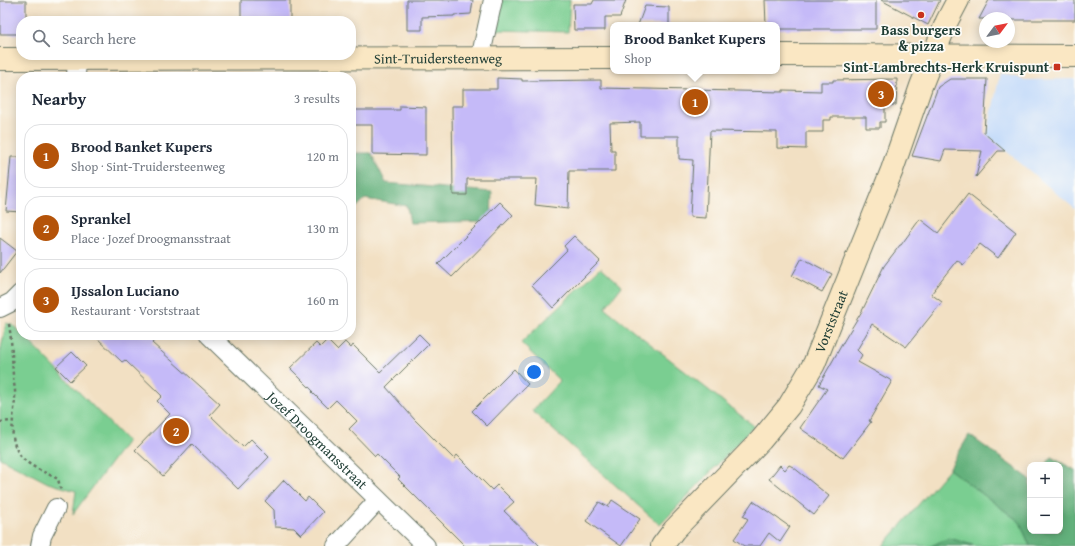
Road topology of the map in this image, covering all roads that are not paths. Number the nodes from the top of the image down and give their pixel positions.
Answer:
1 (493, 0) edge
2 (958, 0) edge
3 (780, 55) edge
4 (933, 56) junction
5 (1075, 56) edge
6 (610, 58) edge
7 (0, 59) edge
8 (480, 59) junction
9 (76, 68) edge
10 (16, 298) edge
11 (3, 307) edge
12 (214, 340) edge
13 (378, 500) junction
14 (56, 508) road end
15 (40, 546) edge
16 (336, 546) edge
17 (426, 546) edge
18 (662, 546) edge

1 - 8 street
2 - 4 main road, Vorststraat
3 - 4 main road
4 - 5 main road
4 - 18 main road, Vorststraat
6 - 8 main road, Sint-Truidersteenweg
7 - 9 main road, Sint-Truidersteenweg
8 - 9 main road, Sint-Truidersteenweg
10 - 11 street
12 - 13 street, Jozef Droogmansstraat
13 - 16 street
13 - 17 street, Jozef Droogmansstraat
14 - 15 street

